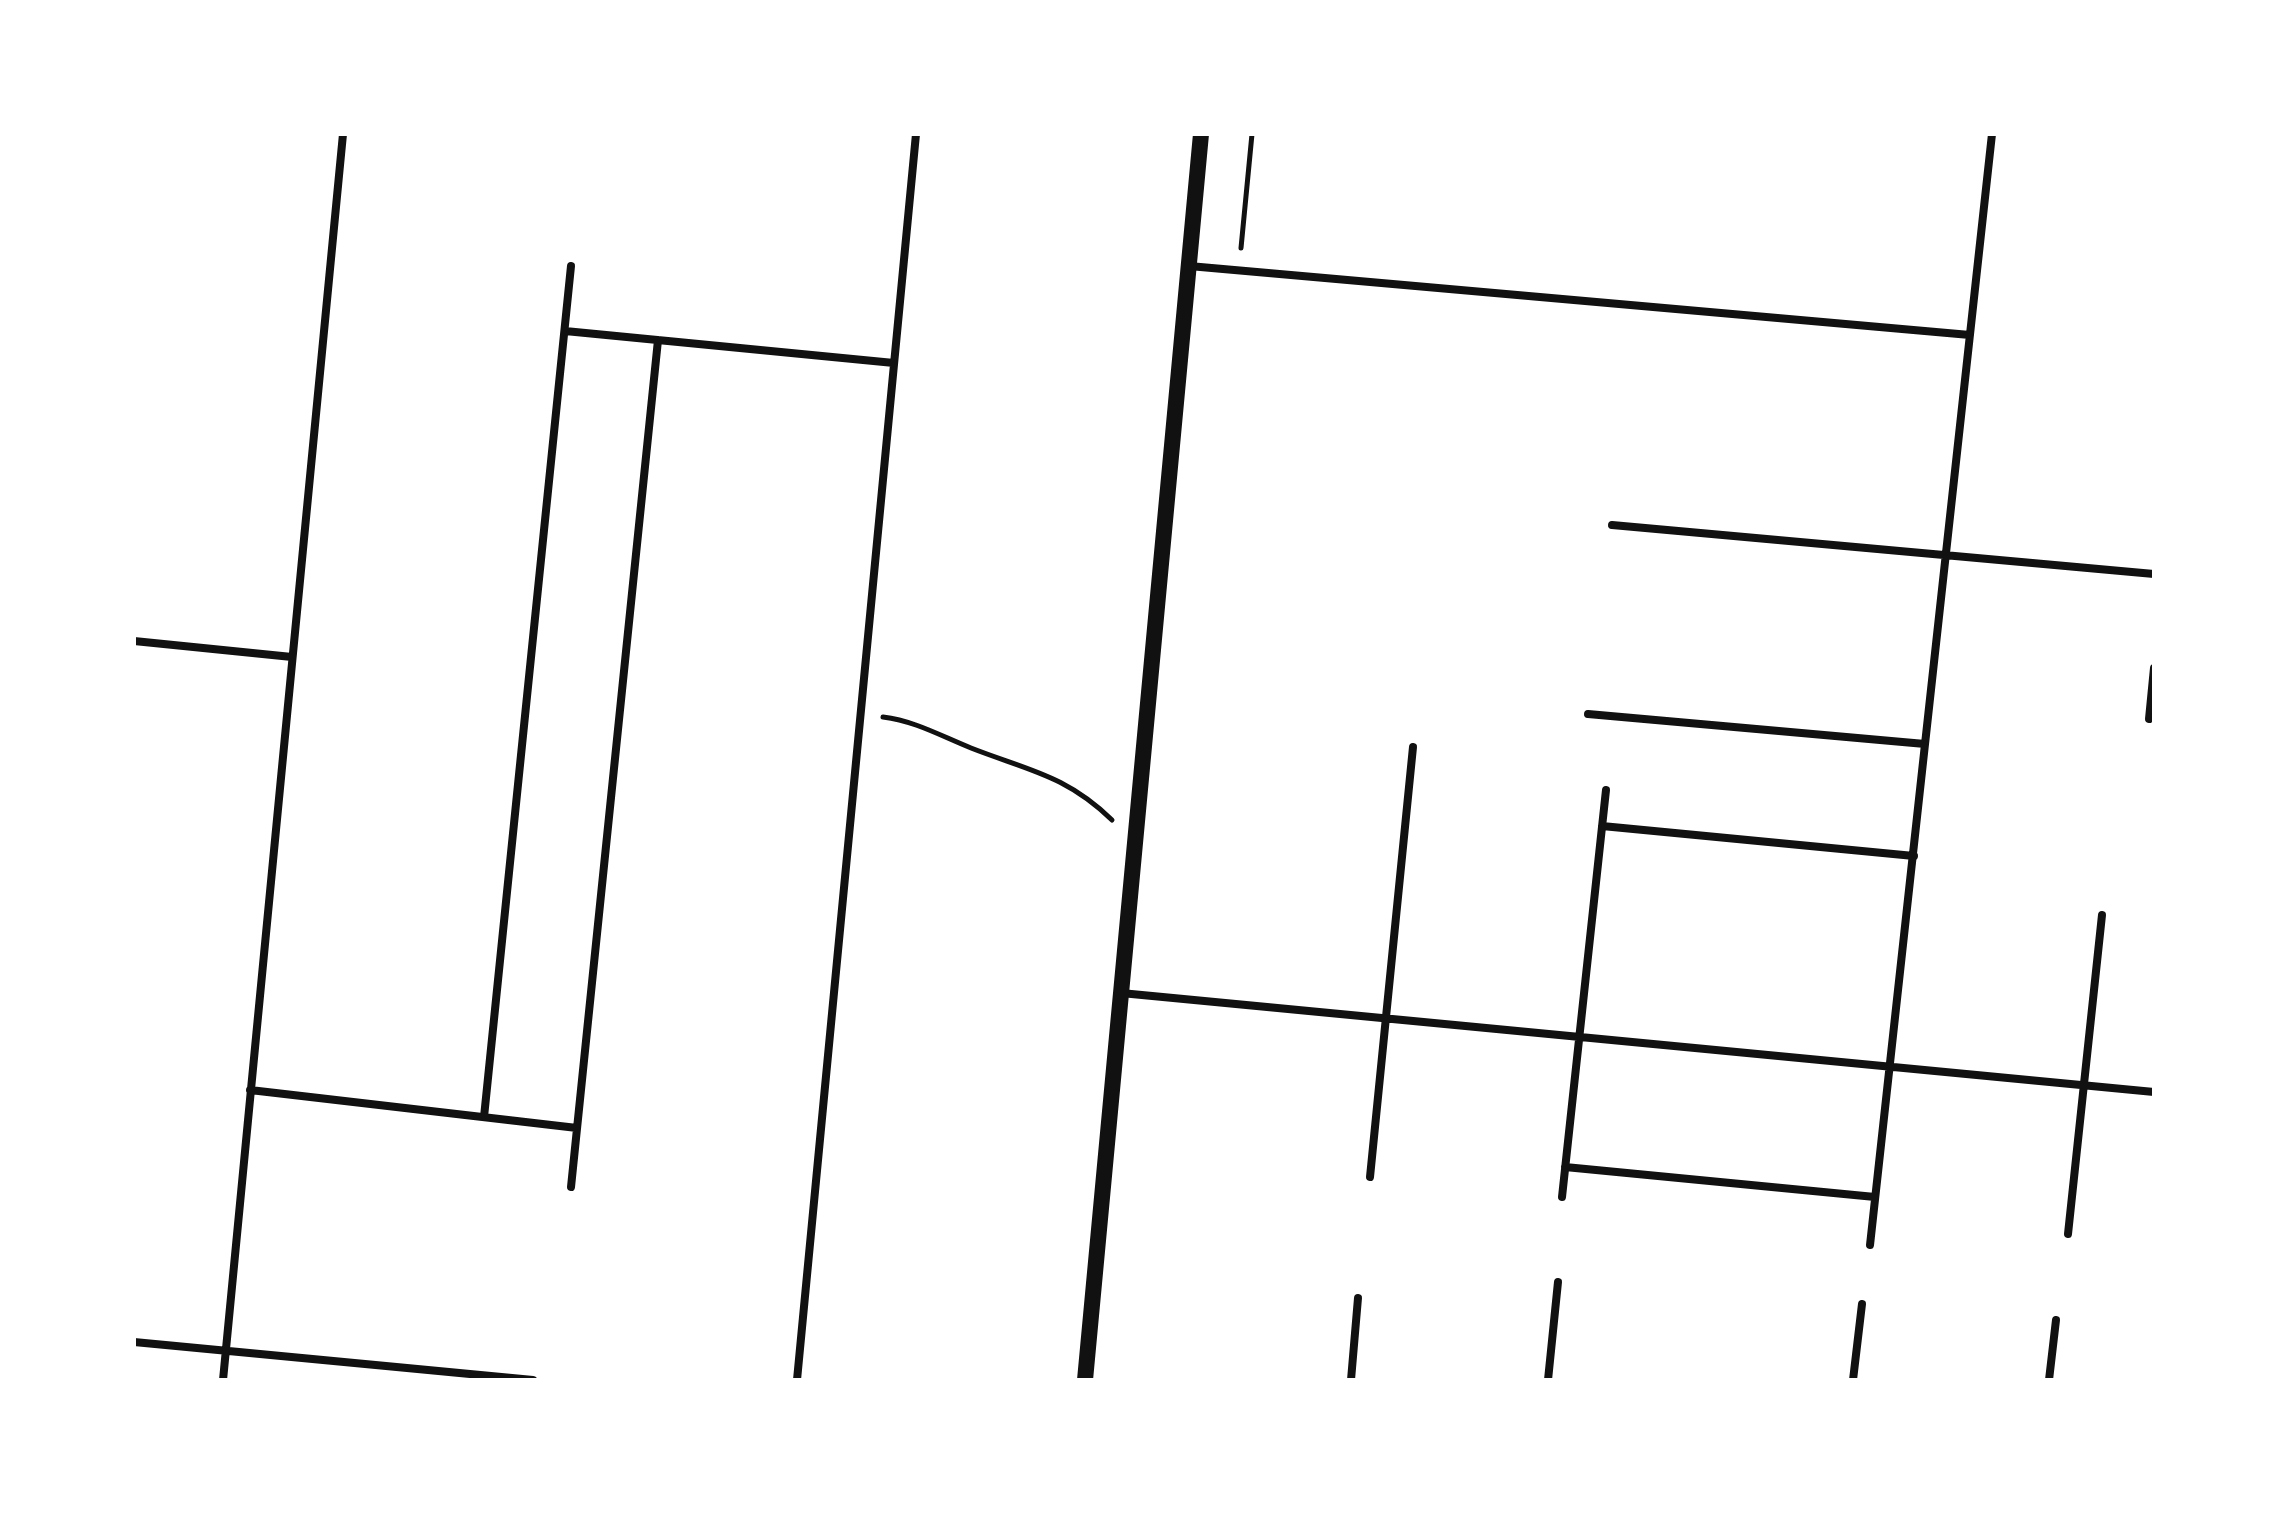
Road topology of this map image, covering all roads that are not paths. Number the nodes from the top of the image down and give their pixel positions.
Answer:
1 (343, 134) edge
2 (916, 134) edge
3 (1201, 134) edge
4 (1992, 134) edge
5 (571, 266) dead end
6 (1189, 266) junction
7 (565, 331) junction
8 (1970, 335) junction
9 (658, 340) junction
10 (894, 363) junction
11 (1612, 525) dead end
12 (1946, 555) junction
13 (2154, 574) edge
14 (134, 641) edge
15 (292, 657) junction
16 (2154, 668) edge
17 (1588, 714) dead end
18 (2149, 719) dead end
19 (1925, 744) junction
20 (1413, 747) dead end
21 (1606, 790) dead end
22 (1602, 826) junction
23 (1914, 856) junction
24 (2102, 915) dead end
25 (1121, 993) junction
26 (1387, 1019) junction
27 (1579, 1037) junction
28 (1890, 1067) junction
29 (2084, 1085) junction
30 (250, 1090) junction
31 (2154, 1092) edge
32 (484, 1117) junction
33 (577, 1128) junction
34 (1565, 1167) junction
35 (1370, 1177) dead end
36 (571, 1187) dead end
37 (1562, 1197) dead end
38 (1875, 1197) junction
39 (2068, 1234) dead end
40 (1870, 1245) dead end
41 (1558, 1282) dead end
42 (1358, 1298) dead end
43 (1862, 1304) dead end
44 (2056, 1320) dead end
45 (134, 1342) edge
46 (226, 1350) junction
47 (223, 1380) edge
48 (533, 1380) edge
49 (797, 1380) edge
50 (1085, 1380) edge
51 (1351, 1380) edge
52 (1548, 1380) edge
53 (1853, 1380) edge
54 (2049, 1380) edge

1 - 15 street
2 - 10 street
3 - 6 main road
4 - 8 street
5 - 7 street
6 - 8 street
6 - 25 main road
7 - 9 street
7 - 32 street
8 - 12 street
9 - 10 street
9 - 33 street
10 - 49 street
11 - 12 street
12 - 13 street
12 - 19 street
14 - 15 street
15 - 30 street
16 - 18 street
17 - 19 street
19 - 23 street
20 - 26 street
21 - 22 street
22 - 23 street
22 - 27 street
23 - 28 street
24 - 29 street
25 - 26 street
25 - 50 main road
26 - 27 street
26 - 35 street
27 - 28 street
27 - 34 street
28 - 29 street
28 - 38 street
29 - 31 street
29 - 39 street
30 - 32 street
30 - 46 street
32 - 33 street
33 - 36 street
34 - 37 street
34 - 38 street
38 - 40 street
41 - 52 street
42 - 51 street
43 - 53 street
44 - 54 street
45 - 46 street
46 - 47 street
46 - 48 street

